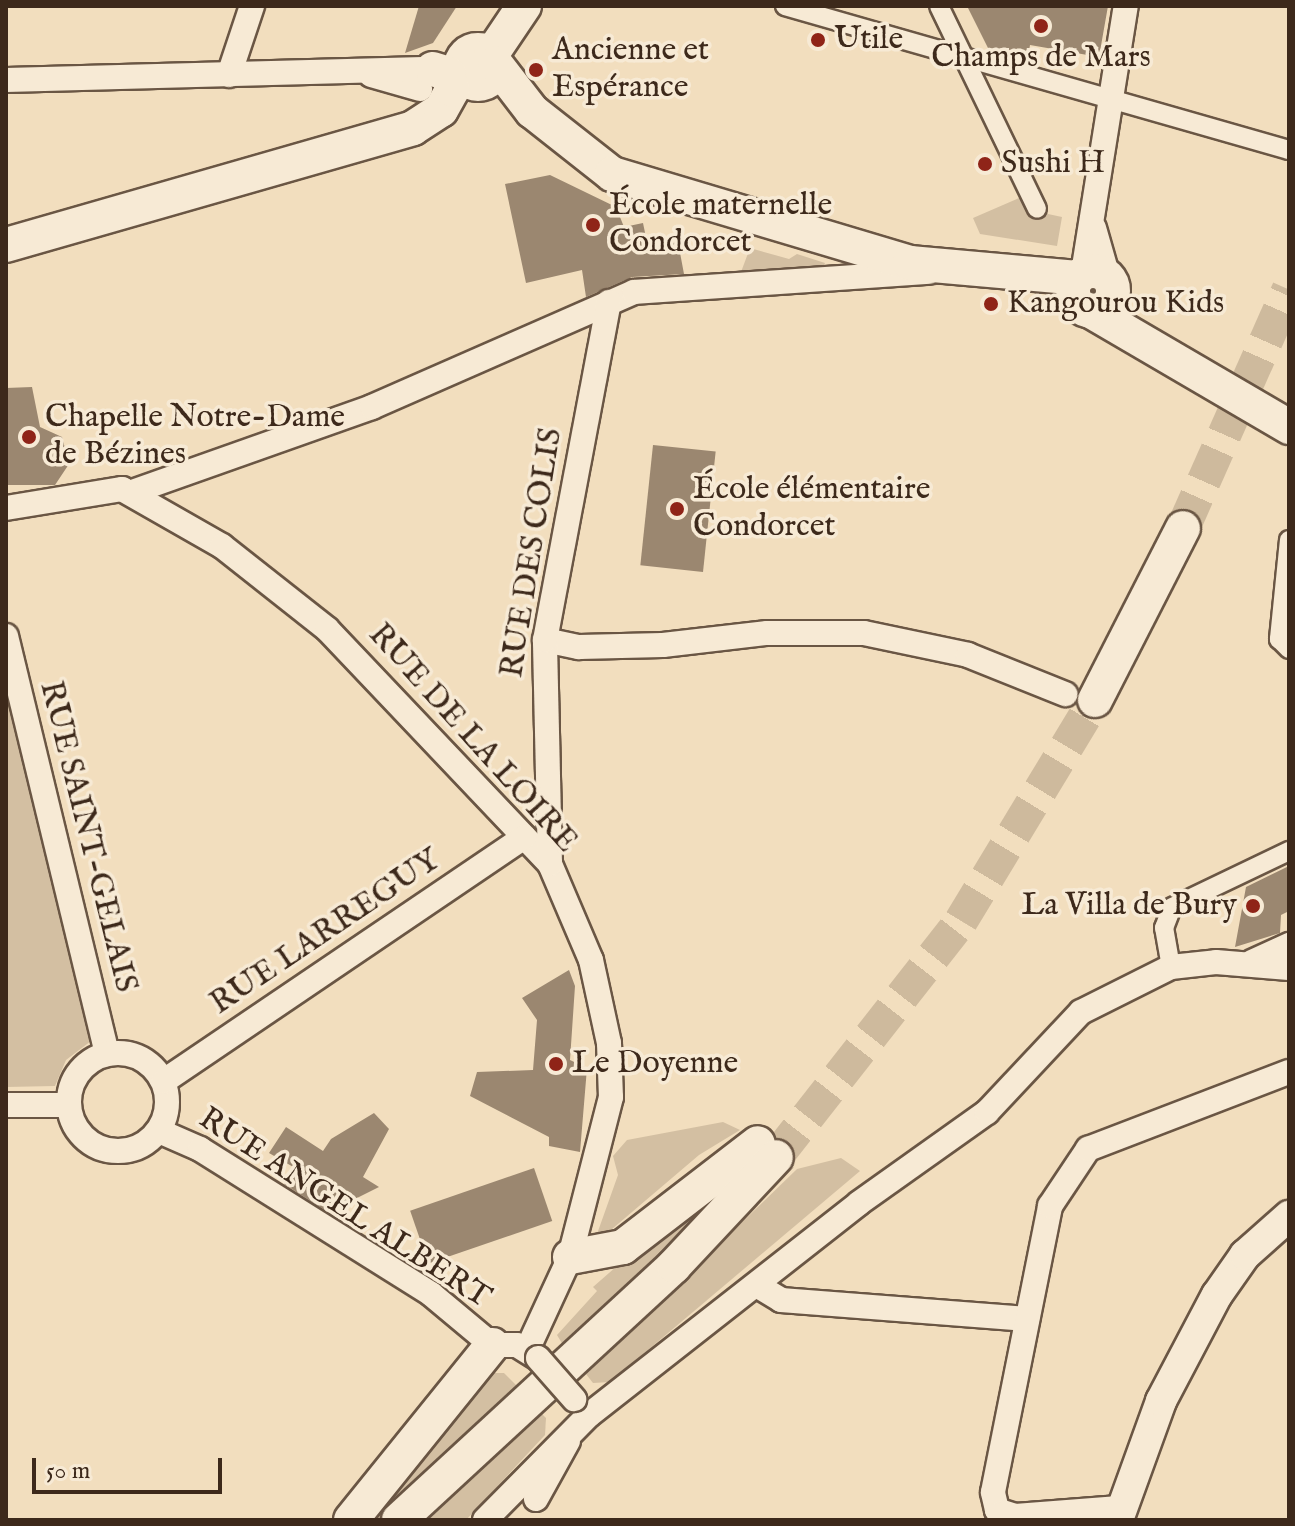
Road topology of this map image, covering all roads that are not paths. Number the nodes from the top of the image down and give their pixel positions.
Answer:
1 (252, 6) edge
2 (524, 6) edge
3 (785, 6) edge
4 (939, 6) edge
5 (1126, 6) edge
6 (964, 61) junction
7 (229, 75) junction
8 (459, 76) junction
9 (6, 80) edge
10 (1109, 101) junction
11 (1289, 150) edge
12 (1037, 209) dead end
13 (6, 245) edge
14 (953, 269) junction
15 (1091, 289) junction
16 (609, 302) junction
17 (1289, 427) edge
18 (135, 491) junction
19 (6, 508) edge
20 (1183, 528) tunnel mouth
21 (1289, 540) edge
22 (6, 636) edge
23 (545, 640) junction
24 (1289, 649) edge
25 (1080, 697) joint
26 (524, 837) junction
27 (1289, 851) edge
28 (550, 864) junction
29 (1289, 945) edge
30 (1246, 964) junction
31 (1171, 967) junction
32 (1289, 968) edge
33 (107, 1054) junction
34 (1289, 1072) edge
35 (164, 1081) junction
36 (6, 1105) edge
37 (68, 1105) junction
38 (159, 1131) junction
39 (1289, 1216) edge
40 (570, 1257) junction
41 (758, 1286) junction
42 (1027, 1319) junction
43 (492, 1345) junction
44 (532, 1354) junction
45 (579, 1414) junction
46 (527, 1470) junction
47 (542, 1510) edge
48 (1118, 1514) edge
49 (485, 1519) edge
50 (351, 1520) edge
51 (399, 1520) edge

1 - 7 street
2 - 8 main road
3 - 6 street
4 - 6 street
5 - 10 street
6 - 10 street
6 - 12 street
7 - 8 street
7 - 9 street
8 - 13 main road
8 - 14 main road
10 - 11 street
10 - 15 street
14 - 15 main road
14 - 16 street
15 - 17 main road
16 - 18 street
16 - 23 street, RUE DES COLIS
18 - 19 street
18 - 26 street, RUE DE LA LOIRE
20 - 25 main road
21 - 24 street
22 - 33 street, RUE SAINT-GELAIS
23 - 25 street
23 - 28 street, RUE DES COLIS
26 - 28 street, RUE DE LA LOIRE
26 - 35 street, RUE LARREGUY
27 - 31 street
28 - 40 street, RUE DE LA LOIRE
29 - 30 street
30 - 31 street
30 - 32 street
31 - 41 street
33 - 35 street
33 - 37 street
34 - 42 street
35 - 38 street
36 - 37 street
37 - 38 street
38 - 43 street, RUE ANGEL ALBERT
39 - 48 street
40 - 44 street, RUE DE LA LOIRE
40 - 51 main road
41 - 42 street
41 - 45 street
42 - 48 street
43 - 44 street
43 - 50 main road
44 - 45 street, bridge
45 - 46 street
45 - 47 street
46 - 47 street
46 - 49 street
47 - 49 street

